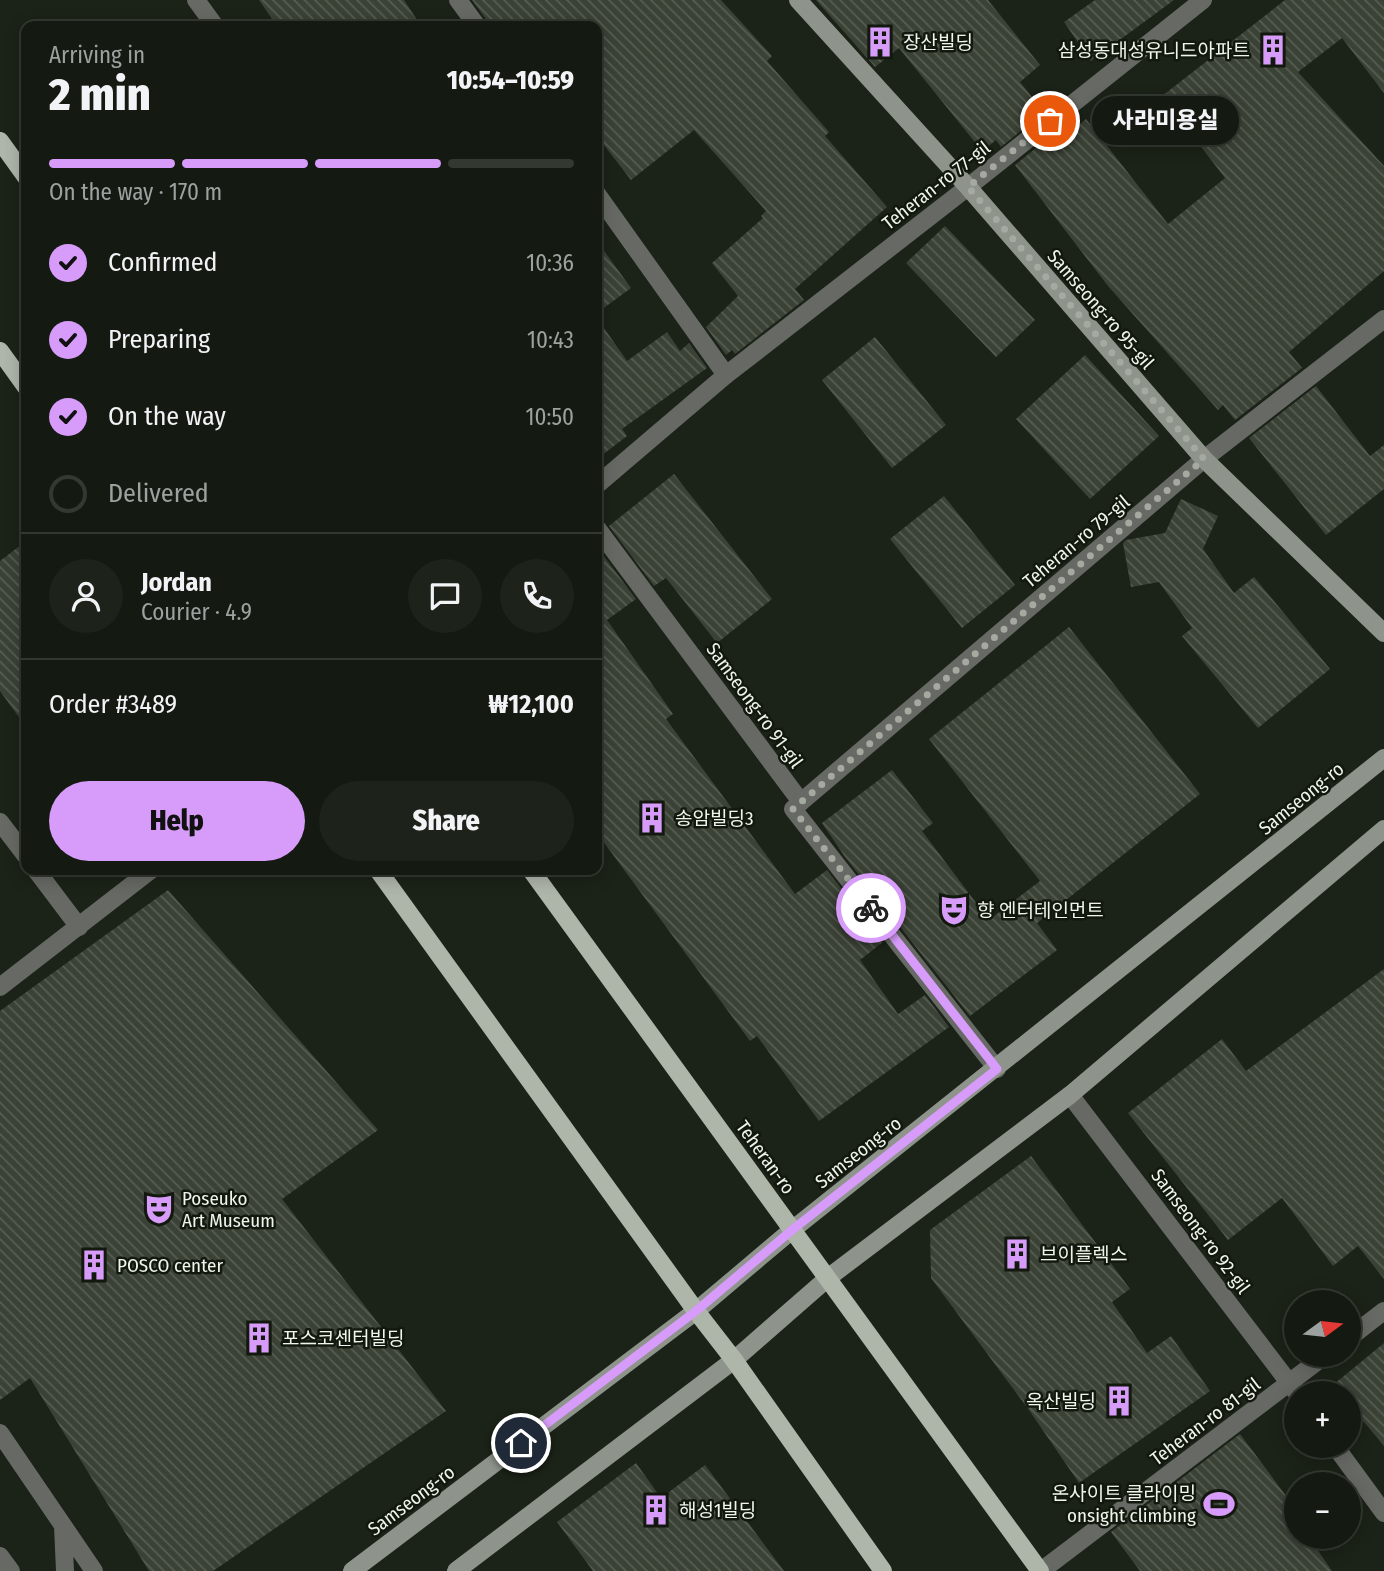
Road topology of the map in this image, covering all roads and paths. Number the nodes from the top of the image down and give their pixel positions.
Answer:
1 (196, 0) edge
2 (458, 0) edge
3 (798, 0) edge
4 (1203, 0) edge
5 (211, 21) edge
6 (473, 21) edge
7 (0, 141) edge
8 (21, 170) edge
9 (968, 187) junction
10 (602, 201) edge
11 (1384, 319) edge
12 (0, 351) edge
13 (726, 375) junction
14 (21, 380) edge
15 (1204, 459) junction
16 (602, 481) edge
17 (602, 535) edge
18 (1384, 634) edge
19 (1384, 758) edge
20 (801, 802) junction
21 (0, 822) edge
22 (1384, 829) edge
23 (21, 849) edge
24 (40, 875) edge
25 (145, 875) edge
26 (382, 875) edge
27 (535, 875) edge
28 (79, 927) junction
29 (0, 986) edge
30 (997, 1069) junction
31 (1070, 1095) junction
32 (792, 1230) junction
33 (829, 1278) junction
34 (696, 1311) junction
35 (1384, 1311) edge
36 (1362, 1328) edge
37 (734, 1360) junction
38 (1314, 1367) edge
39 (1288, 1381) edge
40 (1300, 1381) edge
41 (1284, 1395) edge
42 (0, 1433) edge
43 (1344, 1458) edge
44 (1384, 1513) edge
45 (63, 1526) junction
46 (0, 1556) edge
47 (11, 1571) edge
48 (65, 1571) edge
49 (94, 1571) edge
50 (352, 1571) edge
51 (456, 1571) edge
52 (883, 1571) edge
53 (1041, 1571) edge

1 - 5 street
2 - 6 street
3 - 9 main road, Samseong-ro 95-gil
4 - 9 street, Teheran-ro 77-gil
7 - 8 main road
9 - 13 street, Teheran-ro 77-gil
9 - 15 main road, Samseong-ro 95-gil
10 - 13 street
11 - 15 street, Teheran-ro 79-gil
12 - 14 main road
13 - 16 street, Teheran-ro 77-gil
15 - 18 main road, Samseong-ro 95-gil
15 - 20 street, Teheran-ro 79-gil
17 - 20 street, Samseong-ro 91-gil
19 - 30 main road, Samseong-ro
20 - 30 street, Samseong-ro 91-gil
21 - 23 street
22 - 31 main road
24 - 28 street
25 - 28 street
26 - 34 main road
27 - 32 main road, Teheran-ro
28 - 29 street
30 - 32 main road, Samseong-ro
31 - 33 main road
31 - 39 street, Samseong-ro 92-gil
32 - 33 main road, Teheran-ro
32 - 34 main road, Samseong-ro
33 - 37 main road
33 - 53 main road, Teheran-ro
34 - 37 main road
34 - 50 main road, Samseong-ro
35 - 36 street
37 - 51 main road
37 - 52 main road
38 - 40 street, Teheran-ro 81-gil
41 - 53 street, Teheran-ro 81-gil
42 - 45 street
43 - 44 street
45 - 48 street
45 - 49 street
46 - 47 street

